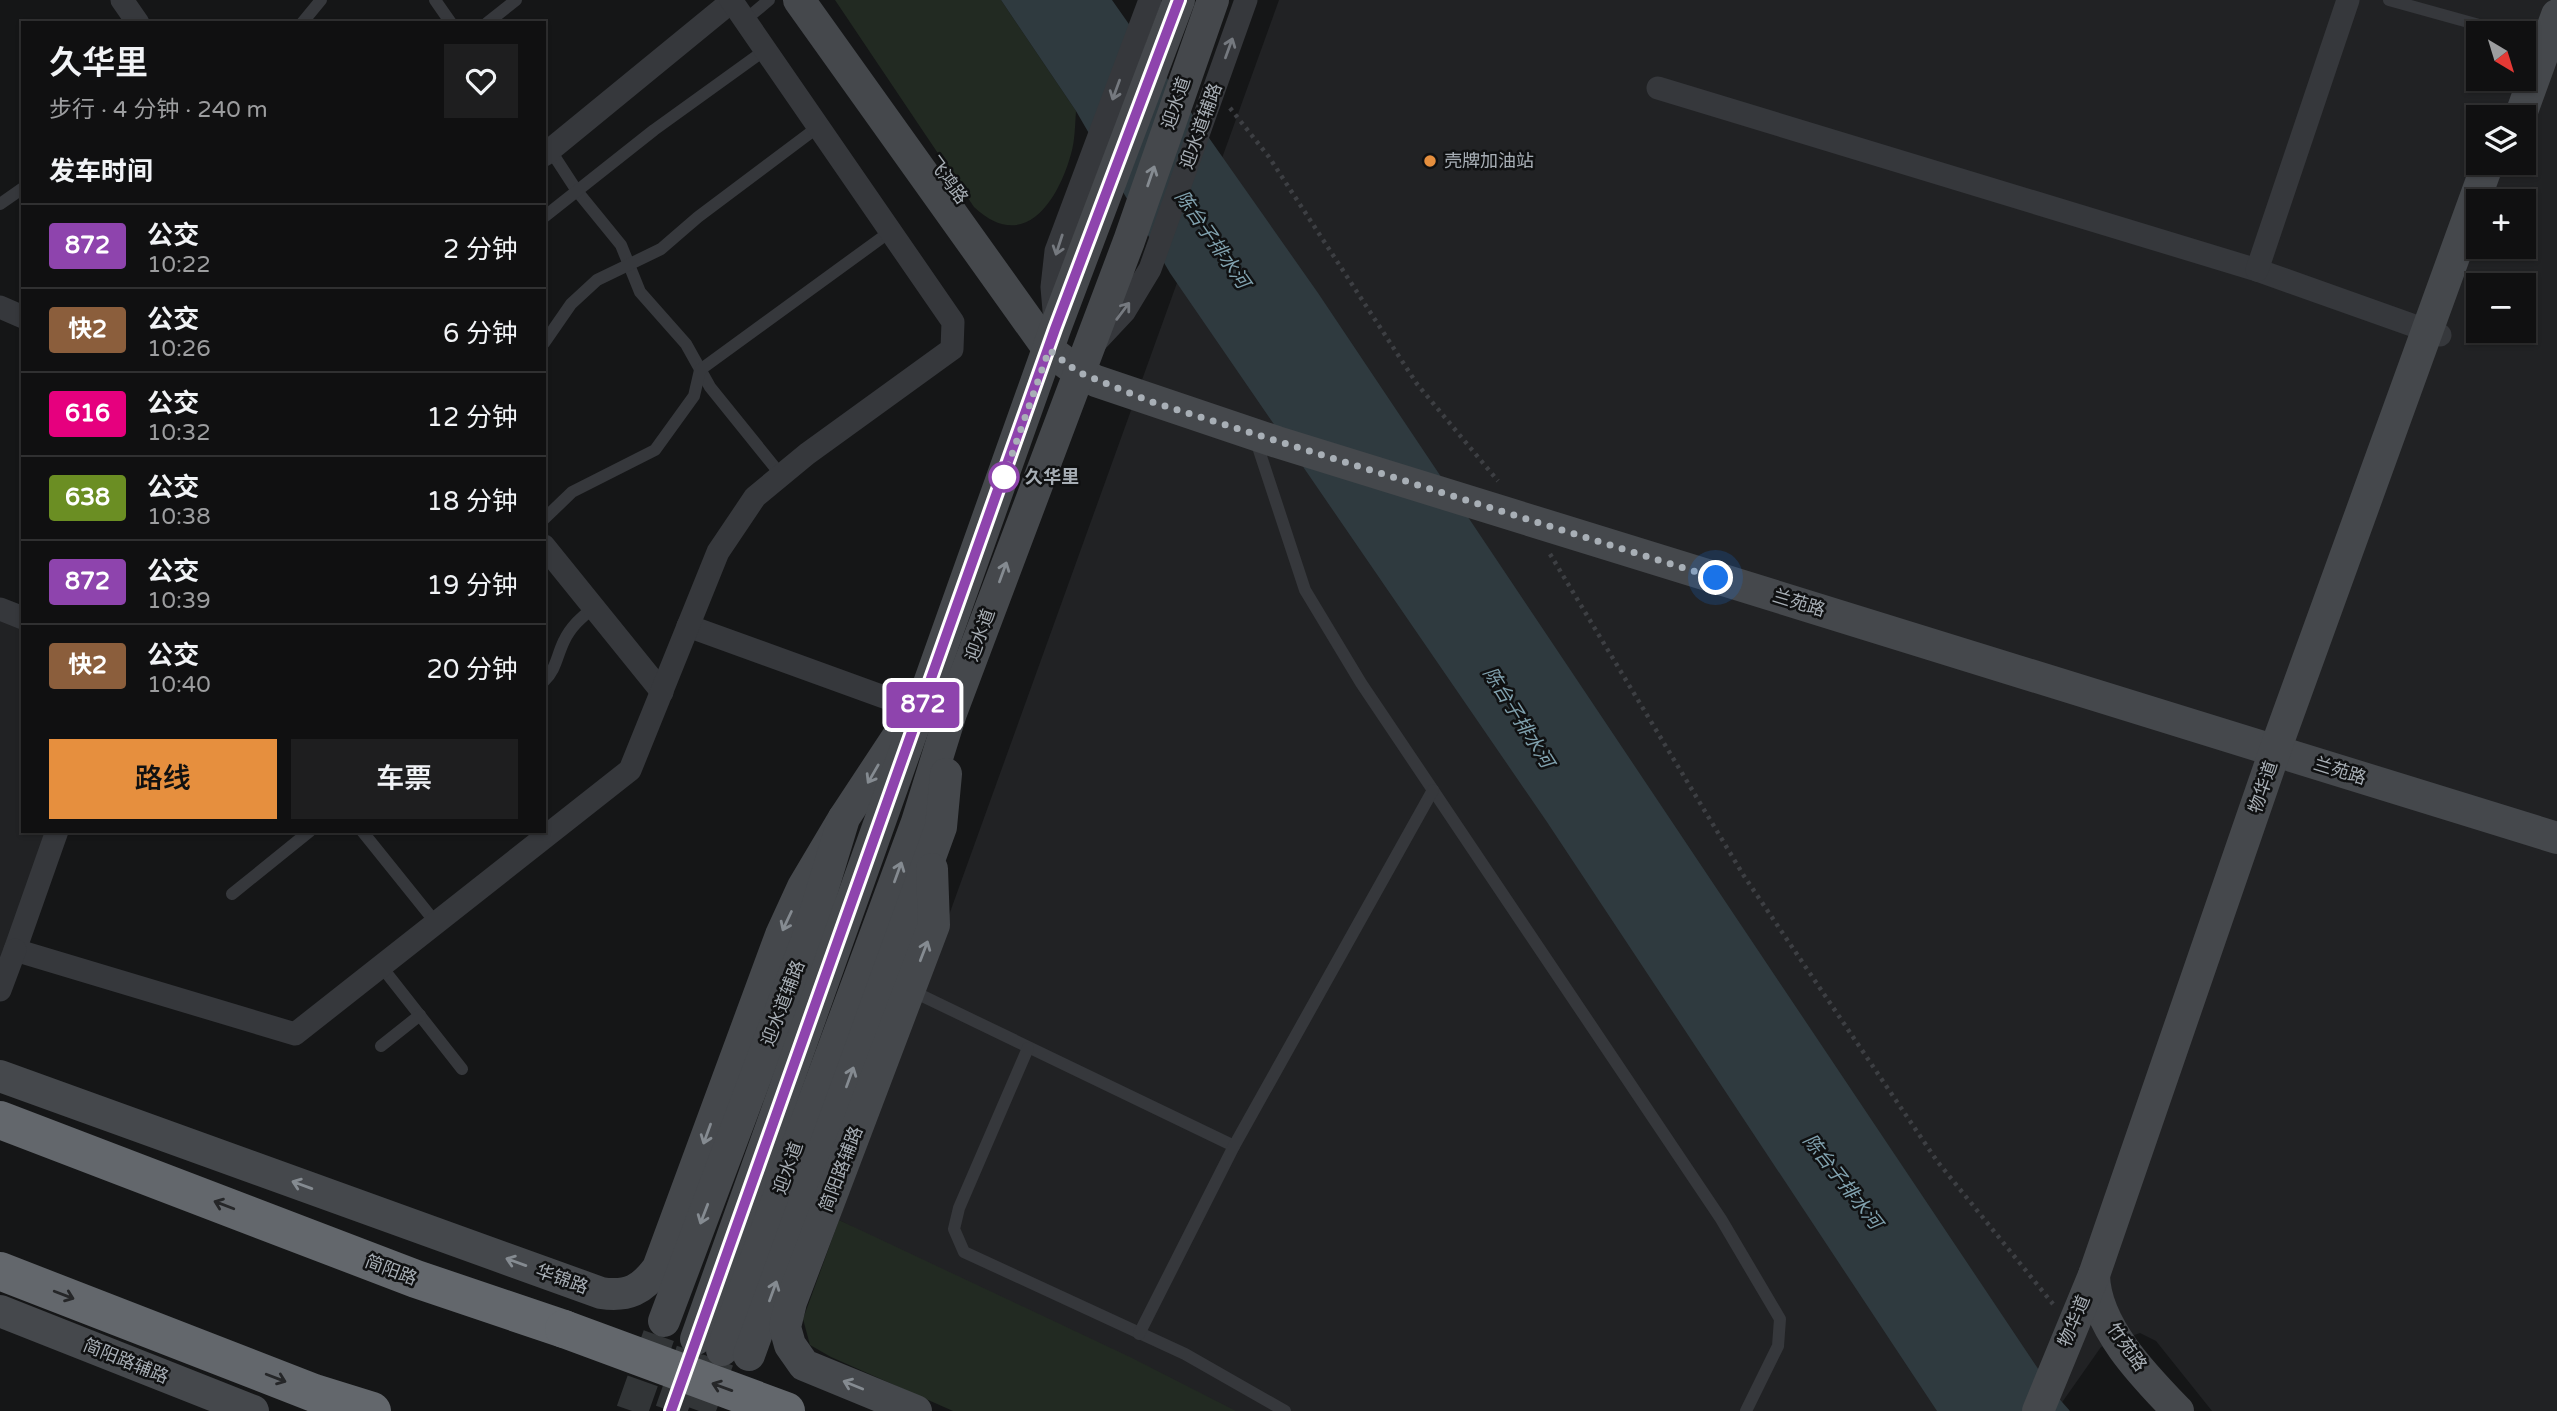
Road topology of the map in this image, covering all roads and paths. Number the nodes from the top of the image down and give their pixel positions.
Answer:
1 (122, 0) edge
2 (321, 0) edge
3 (435, 0) edge
4 (516, 0) edge
5 (769, 0) edge
6 (799, 0) edge
7 (818, 0) edge
8 (1150, 0) edge
9 (1179, 0) edge
10 (1213, 0) edge
11 (1246, 0) edge
12 (2348, 0) edge
13 (2389, 0) edge
14 (2548, 0) edge
15 (736, 7) edge
16 (137, 21) edge
17 (304, 21) edge
18 (450, 21) edge
19 (490, 21) edge
20 (2466, 22) edge
21 (2536, 30) edge
22 (765, 50) junction
23 (1658, 88) dead end
24 (1213, 92) junction
25 (818, 127) junction
26 (546, 149) edge
27 (2484, 175) edge
28 (21, 189) edge
29 (577, 191) junction
30 (0, 204) edge
31 (546, 215) edge
32 (891, 231) junction
33 (2466, 258) edge
34 (631, 265) junction
35 (2257, 270) junction
36 (0, 307) edge
37 (21, 316) edge
38 (2433, 333) junction
39 (1052, 339) junction
40 (546, 340) edge
41 (1081, 363) junction
42 (700, 370) junction
43 (1262, 432) junction
44 (781, 475) junction
45 (1525, 513) junction
46 (546, 517) edge
47 (546, 548) edge
48 (594, 607) junction
49 (0, 609) edge
50 (21, 617) edge
51 (688, 626) junction
52 (546, 679) edge
53 (662, 692) junction
54 (931, 707) junction
55 (2285, 749) junction
56 (1433, 790) junction
57 (844, 818) junction
58 (2557, 828) edge
59 (56, 833) edge
60 (308, 833) edge
61 (364, 833) edge
62 (2557, 838) edge
63 (931, 854) junction
64 (232, 894) dead end
65 (436, 923) junction
66 (15, 950) junction
67 (381, 967) junction
68 (0, 990) edge
69 (909, 990) junction
70 (420, 1015) junction
71 (381, 1046) dead end
72 (1028, 1048) junction
73 (462, 1069) dead end
74 (0, 1076) edge
75 (0, 1119) edge
76 (1234, 1146) junction
77 (0, 1271) edge
78 (2099, 1286) junction
79 (0, 1311) edge
80 (664, 1321) tunnel mouth
81 (2072, 1326) junction
82 (1139, 1334) junction
83 (2065, 1366) junction
84 (253, 1411) edge
85 (372, 1411) edge
86 (786, 1411) edge
87 (916, 1411) edge
88 (1285, 1411) edge
89 (1746, 1411) edge
90 (2038, 1411) edge
91 (2057, 1411) edge
92 (2178, 1411) edge
93 (2191, 1411) edge

1 - 16 street
2 - 17 lane
3 - 18 lane
4 - 19 lane
5 - 15 lane
6 - 39 street, 飞鸿路
7 - 39 street, 飞鸿路
8 -> 39 street
9 - 39 street, 迎水道
41 -> 10 street, 迎水道
24 -> 11 street, 迎水道辅路
12 - 35 street
13 - 20 lane
14 - 21 street
15 - 22 street
15 - 26 street
22 - 25 street
22 - 29 lane
23 - 35 street
41 -> 24 street, 迎水道辅路
24 - 45 path
25 - 32 street
25 - 34 lane
26 - 29 lane
27 - 38 street, 物华道
28 - 30 lane
29 - 31 lane
29 - 34 lane
32 - 42 lane
32 - 44 street
33 - 38 street, 物华道
34 - 40 lane
34 - 42 lane
35 - 38 street
36 - 37 street
38 - 55 street, 物华道
39 - 41 street, 兰苑路
39 - 54 street, 迎水道
41 - 43 street, 兰苑路
54 -> 41 street, 迎水道
42 - 44 lane
42 - 46 lane
43 - 45 street, 兰苑路
43 - 56 lane
44 - 51 street
45 - 55 street, 兰苑路
45 - 81 path
47 - 48 street
48 - 52 lane
48 - 53 street
49 - 50 street
51 - 53 street
51 - 54 street
53 - 65 street
54 -> 57 street, 迎水道辅路
54 - 63 street
54 -> 63 street, 迎水道
55 - 58 street, 兰苑路
55 - 62 street, 兰苑路
55 - 78 street, 物华道
56 - 76 lane
56 - 89 lane
57 -> 74 street, 华锦路
57 -> 80 street, 迎水道辅路
59 - 66 street
60 - 64 lane
61 - 65 lane
69 -> 63 street, 简阳路辅路
65 - 67 street
66 - 67 street
66 - 68 street
67 - 70 lane
69 - 72 lane
87 -> 69 street, 简阳路辅路
70 - 71 lane
70 - 73 lane
72 - 76 lane
72 - 82 lane
86 -> 75 highway, 简阳路, bridge
76 - 82 lane
77 -> 85 highway
78 - 81 street, 物华道
78 - 83 street, 物华道
78 - 92 street, 竹苑路
78 - 93 street, 竹苑路
79 - 84 street, 简阳路辅路
81 - 83 street, 物华道
82 - 88 lane
83 - 90 street, 物华道
83 - 91 street, 物华道

